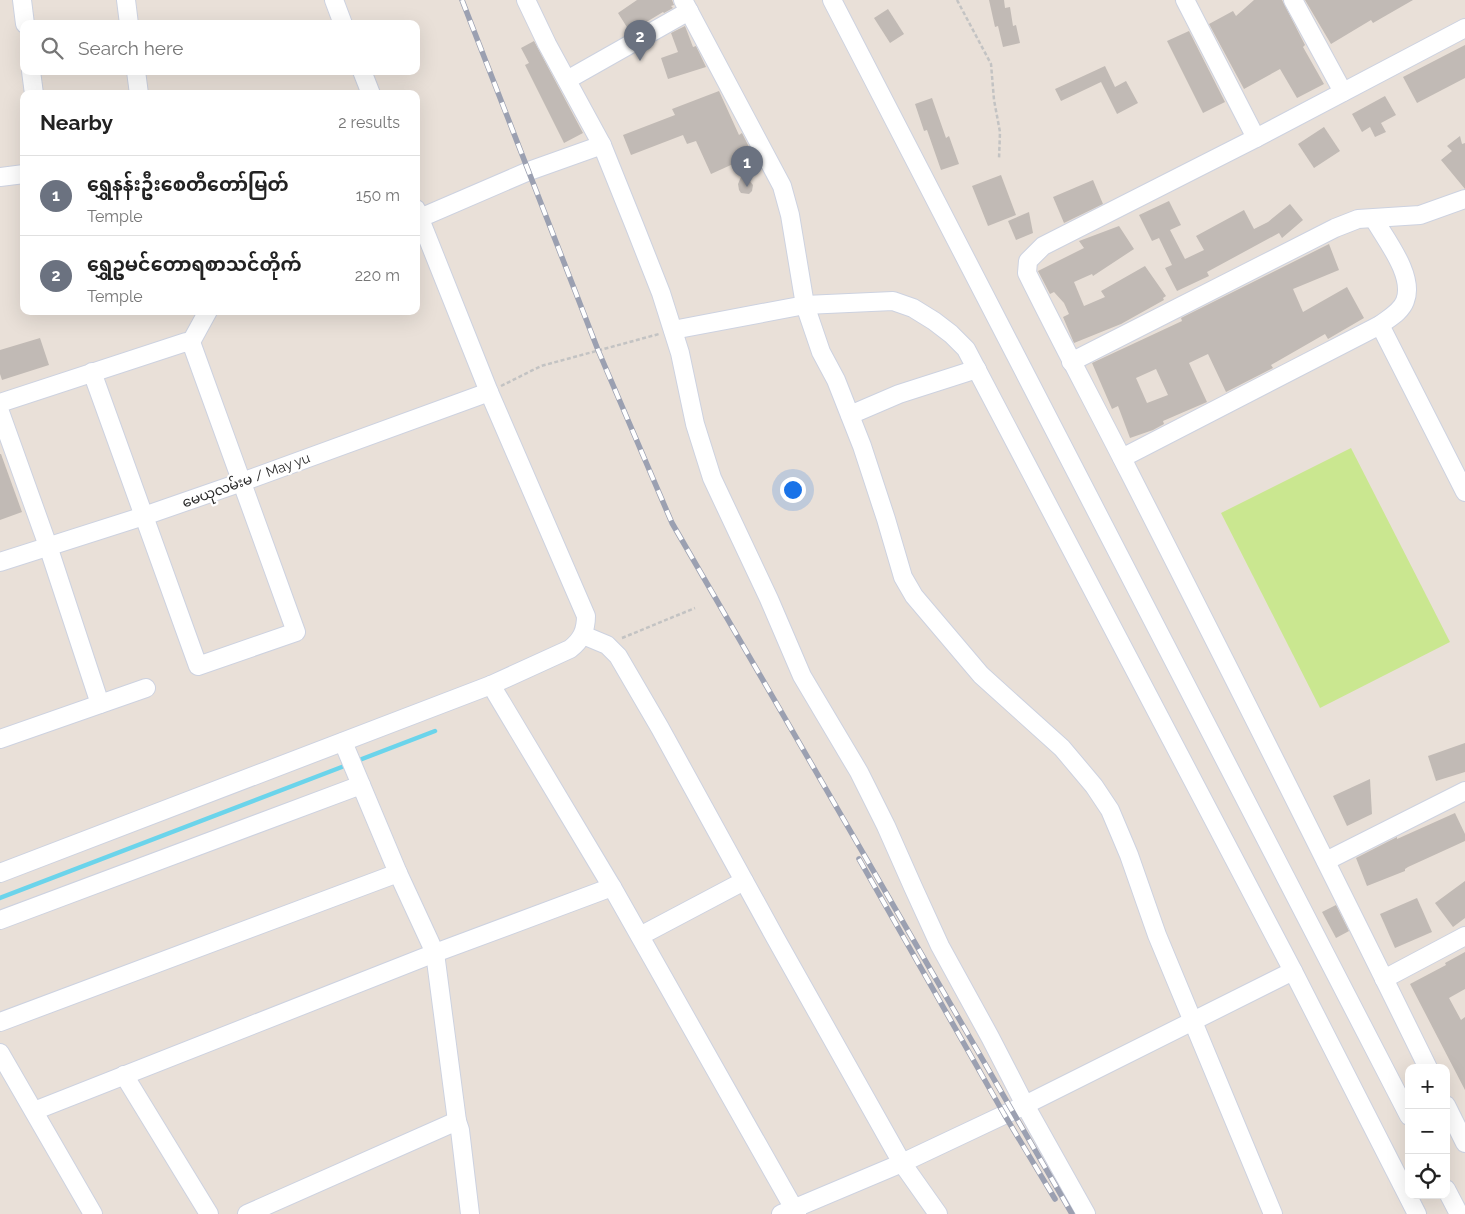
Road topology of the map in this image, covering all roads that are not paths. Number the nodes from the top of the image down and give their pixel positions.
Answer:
1 (22, 0) edge
2 (126, 0) edge
3 (334, 0) edge
4 (526, 0) edge
5 (832, 0) edge
6 (1185, 0) edge
7 (1293, 0) edge
8 (686, 6) edge
9 (24, 20) edge
10 (128, 20) edge
11 (342, 20) edge
12 (1465, 28) edge
13 (32, 75) edge
14 (137, 75) edge
15 (364, 75) edge
16 (567, 80) junction
17 (33, 90) edge
18 (138, 90) edge
19 (369, 90) edge
20 (1344, 92) junction
21 (1256, 138) junction
22 (602, 144) junction
23 (20, 174) edge
24 (0, 177) edge
25 (1465, 199) edge
26 (420, 213) edge
27 (1374, 219) junction
28 (420, 226) edge
29 (423, 245) edge
30 (805, 305) junction
31 (206, 315) edge
32 (1380, 325) junction
33 (673, 330) junction
34 (191, 342) junction
35 (1072, 362) junction
36 (977, 369) junction
37 (92, 372) junction
38 (489, 392) junction
39 (0, 403) edge
40 (0, 412) edge
41 (850, 415) junction
42 (1122, 458) junction
43 (1457, 459) edge
44 (242, 482) junction
45 (1465, 492) edge
46 (144, 516) junction
47 (48, 546) junction
48 (0, 562) edge
49 (583, 634) junction
50 (491, 685) junction
51 (146, 688) dead end
52 (100, 704) junction
53 (0, 739) edge
54 (344, 744) junction
55 (358, 779) junction
56 (1465, 790) edge
57 (1326, 861) junction
58 (0, 873) edge
59 (398, 873) junction
60 (744, 881) junction
61 (612, 887) junction
62 (0, 920) edge
63 (640, 936) junction
64 (1465, 936) edge
65 (435, 953) junction
66 (1293, 971) junction
67 (1384, 979) junction
68 (1192, 1020) junction
69 (0, 1022) edge
70 (0, 1053) edge
71 (1426, 1064) edge
72 (124, 1076) junction
73 (1025, 1105) junction
74 (1405, 1109) edge
75 (1448, 1109) edge
76 (34, 1111) junction
77 (457, 1121) junction
78 (1465, 1143) edge
79 (902, 1163) junction
80 (1450, 1197) edge
81 (790, 1212) edge
82 (93, 1214) edge
83 (209, 1214) edge
84 (247, 1214) edge
85 (470, 1214) edge
86 (938, 1214) edge
87 (1086, 1214) edge
88 (1273, 1214) edge
89 (1417, 1214) edge
90 (1459, 1214) edge

1 - 9 street
2 - 10 street
3 - 11 street
4 - 16 street
5 - 74 street
6 - 21 street
7 - 20 street
8 - 16 street
8 - 30 street
12 - 20 street
13 - 17 street
14 - 18 street
15 - 19 street
16 - 22 street
20 - 21 street
21 - 35 street
22 - 26 street
22 - 33 street
23 - 24 street
25 - 27 street
27 - 32 street
27 - 35 street
28 - 29 street
29 - 38 street
30 - 33 street
30 - 36 street
30 - 41 street
31 - 34 street
32 - 42 street
32 - 43 street
33 - 73 street
34 - 37 street
34 - 44 street
35 - 42 street
36 - 41 street
36 - 66 street
37 - 39 street
37 - 46 street
38 - 44 street, မေယုလမ်းမ / May yu
38 - 49 street
40 - 47 street
41 - 68 street
42 - 57 street
43 - 45 street
44 - 46 street, မေယုလမ်းမ / May yu
44 - 46 street
46 - 47 street, မေယုလမ်းမ / May yu
47 - 48 street, မေယုလမ်းမ / May yu
47 - 52 street
49 - 50 street
49 - 60 street
50 - 54 street
50 - 61 street
51 - 52 street
52 - 53 street
54 - 55 street
54 - 58 street
55 - 59 street
55 - 62 street
56 - 57 street
57 - 67 street
59 - 65 street
59 - 69 street
60 - 63 street
60 - 79 street
61 - 63 street
61 - 65 street
63 - 81 street
64 - 67 street
65 - 72 street
65 - 77 street
66 - 68 street
66 - 89 street
67 - 71 street
68 - 73 street
68 - 88 street
70 - 76 street
72 - 76 street
72 - 83 street
73 - 79 street
73 - 87 street
75 - 78 street
76 - 82 street
77 - 84 street
77 - 85 street
79 - 81 street
79 - 86 street
80 - 90 street

